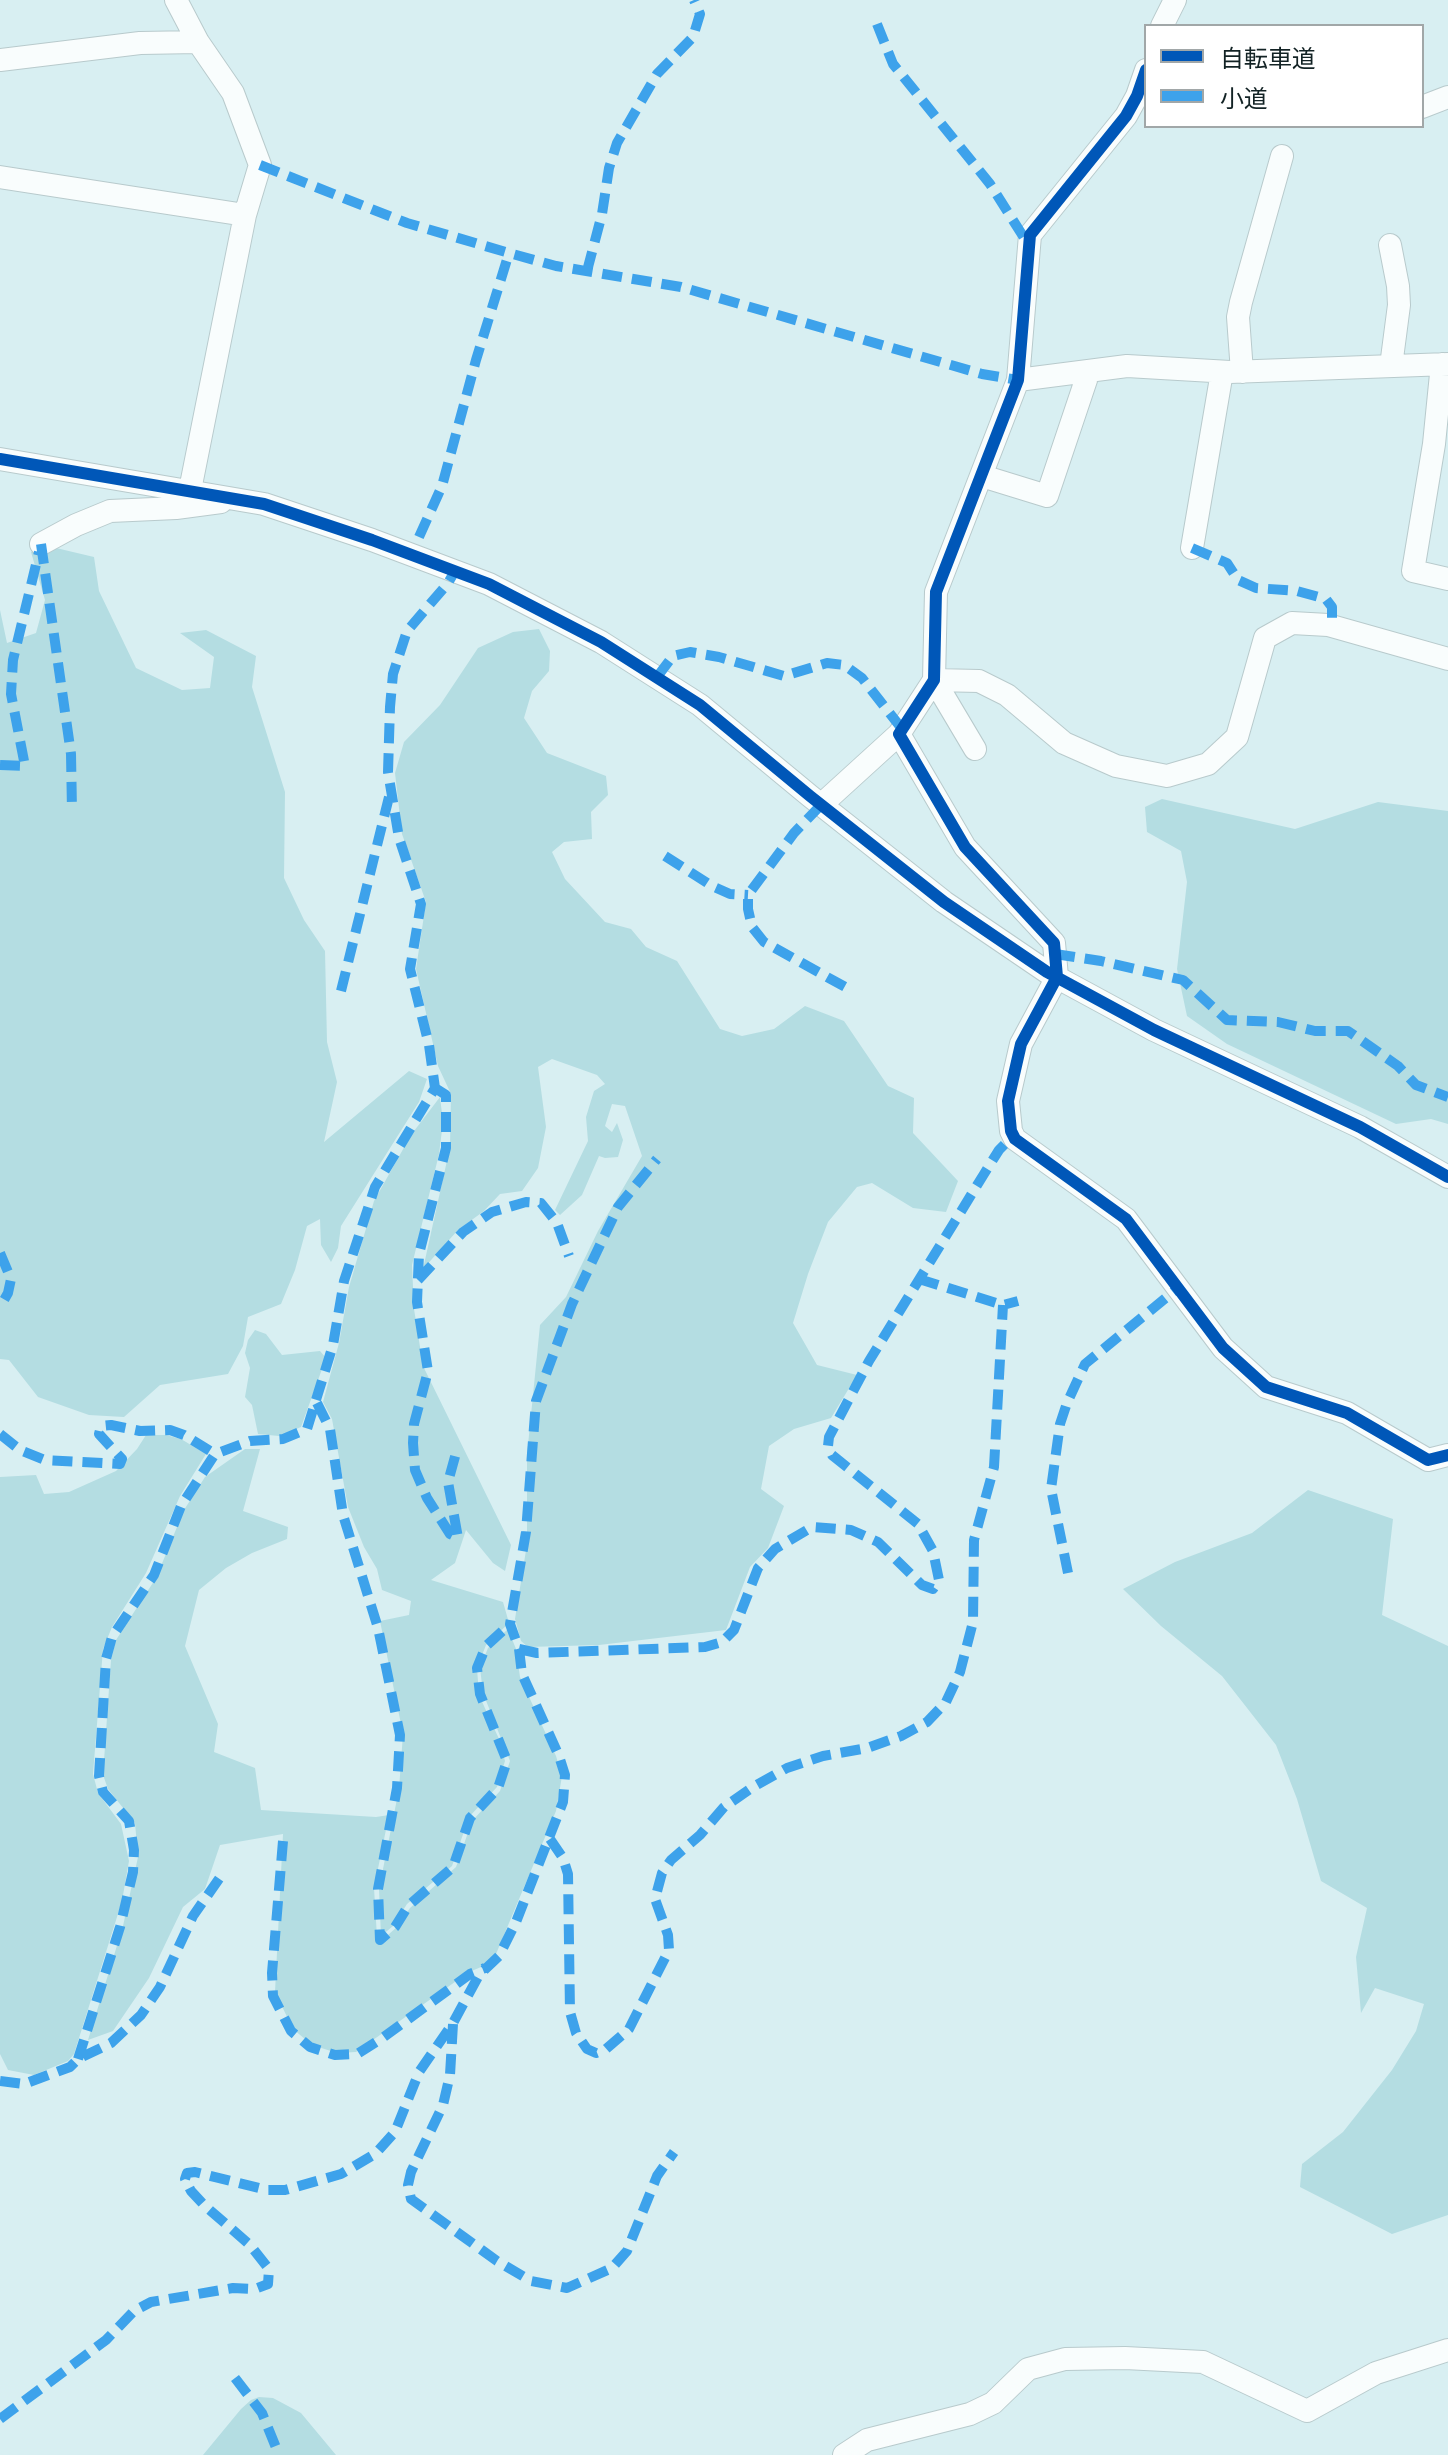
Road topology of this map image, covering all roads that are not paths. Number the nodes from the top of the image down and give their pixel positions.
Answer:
1 (176, 0) edge
2 (1175, 0) edge
3 (1163, 24) edge
4 (198, 42) junction
5 (0, 60) edge
6 (1448, 97) edge
7 (1141, 98) edge
8 (1424, 106) edge
9 (1282, 156) dead end
10 (0, 177) edge
11 (245, 215) junction
12 (1390, 245) dead end
13 (1445, 364) edge
14 (1391, 366) junction
15 (1089, 371) junction
16 (1232, 372) junction
17 (1018, 380) junction
18 (0, 459) edge
19 (982, 476) junction
20 (190, 490) junction
21 (242, 500) junction
22 (41, 544) dead end
23 (1192, 548) dead end
24 (1448, 579) edge
25 (1448, 659) edge
26 (934, 680) junction
27 (899, 734) junction
28 (975, 749) dead end
29 (821, 805) junction
30 (1057, 977) junction
31 (1448, 1177) edge
32 (1448, 1455) edge
33 (1448, 2350) edge
34 (844, 2455) edge

1 - 4 street
2 - 3 street
4 - 5 street
4 - 11 street
6 - 8 street
7 - 17 street
9 - 16 street
10 - 11 street
11 - 20 street
12 - 14 street
13 - 14 street
13 - 24 street
14 - 16 street
15 - 16 street
15 - 17 street
15 - 19 street
16 - 23 street
17 - 19 street
18 - 20 street
19 - 26 street
20 - 21 street
21 - 22 street
21 - 29 street
25 - 26 street
26 - 27 street
26 - 28 street
27 - 29 street
27 - 30 street
29 - 30 street
30 - 31 street
30 - 32 street
33 - 34 street

